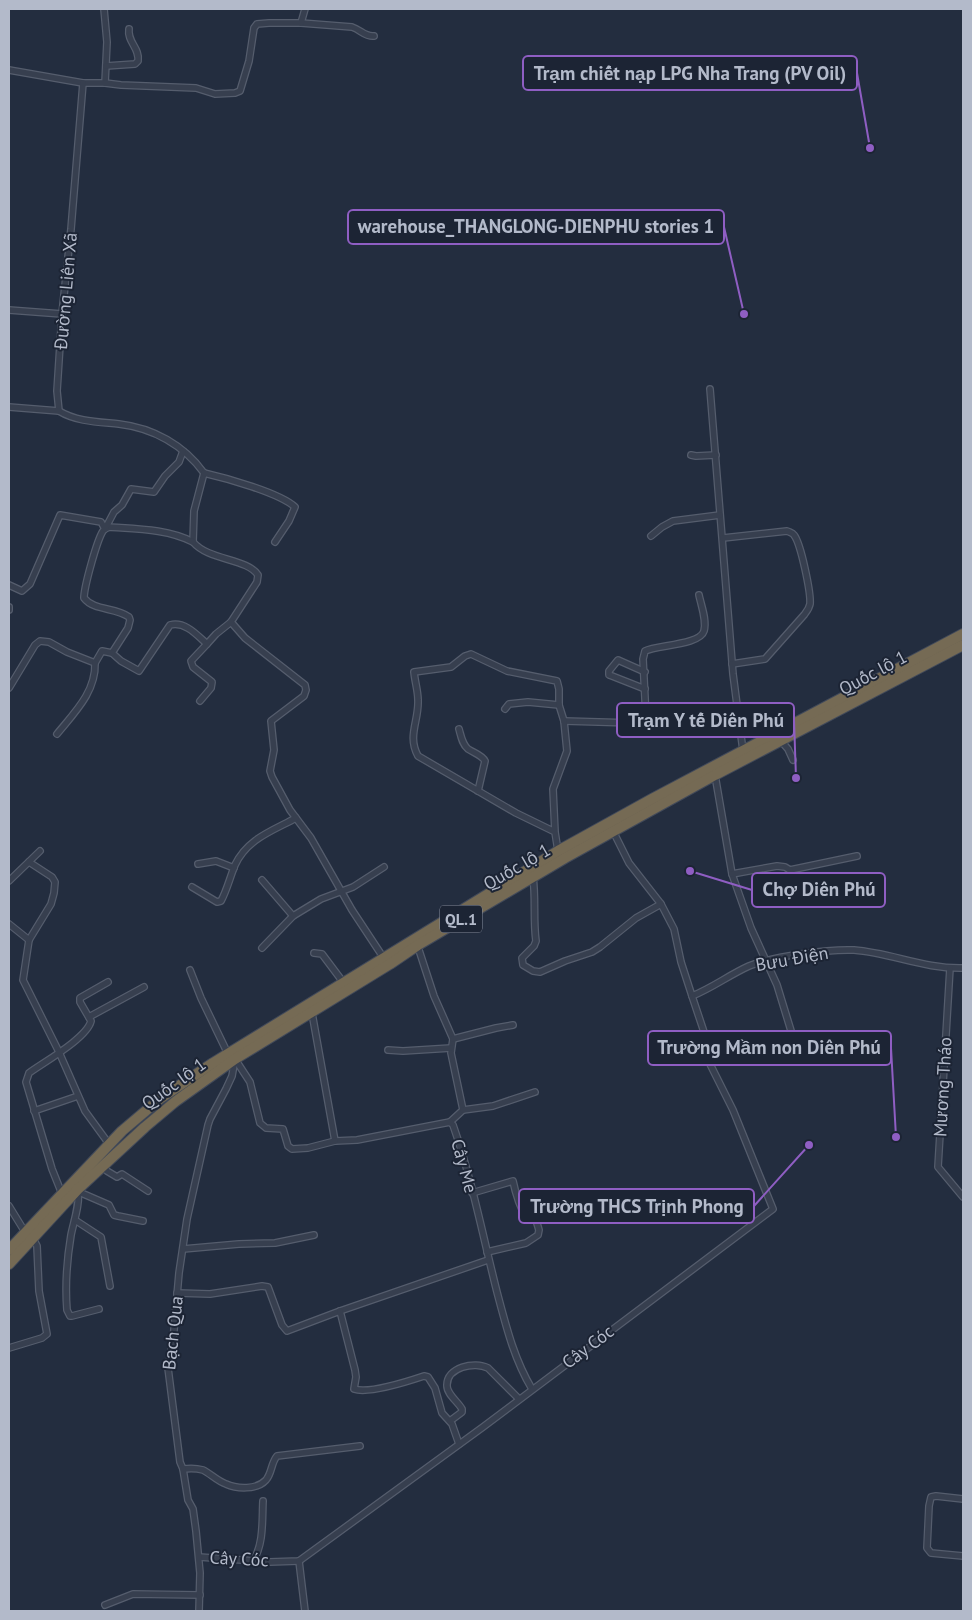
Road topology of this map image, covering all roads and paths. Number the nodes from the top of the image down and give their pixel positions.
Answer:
1 (104, 9) edge
2 (305, 9) edge
3 (300, 24) junction
4 (129, 29) dead end
5 (374, 36) dead end
6 (106, 66) junction
7 (9, 70) edge
8 (83, 83) junction
9 (105, 83) junction
10 (9, 310) edge
11 (62, 314) junction
12 (710, 389) dead end
13 (9, 408) edge
14 (59, 411) junction
15 (183, 451) junction
16 (691, 455) dead end
17 (716, 455) junction
18 (204, 473) junction
19 (720, 515) junction
20 (105, 529) junction
21 (651, 536) dead end
22 (722, 538) junction
23 (193, 542) junction
24 (275, 542) dead end
25 (9, 586) edge
26 (699, 595) dead end
27 (231, 622) junction
28 (963, 634) edge
29 (208, 644) junction
30 (963, 645) edge
31 (112, 653) junction
32 (95, 663) junction
33 (732, 664) junction
34 (644, 672) junction
35 (9, 688) edge
36 (645, 689) junction
37 (200, 701) dead end
38 (559, 706) junction
39 (505, 710) dead end
40 (564, 721) junction
41 (459, 729) dead end
42 (57, 734) dead end
43 (782, 741) junction
44 (743, 751) junction
45 (793, 760) dead end
46 (715, 775) junction
47 (478, 791) junction
48 (296, 818) junction
49 (613, 831) junction
50 (555, 832) junction
51 (40, 851) dead end
52 (558, 851) junction
53 (856, 856) dead end
54 (29, 862) junction
55 (198, 864) dead end
56 (384, 867) dead end
57 (234, 868) junction
58 (790, 870) junction
59 (732, 874) junction
60 (533, 877) junction
61 (262, 880) dead end
62 (9, 881) edge
63 (793, 885) dead end
64 (192, 887) dead end
65 (342, 892) junction
66 (660, 904) junction
67 (293, 916) junction
68 (9, 924) edge
69 (29, 940) junction
70 (416, 941) junction
71 (262, 948) dead end
72 (314, 953) dead end
73 (383, 957) junction
74 (766, 960) junction
75 (950, 968) junction
76 (963, 968) edge
77 (190, 970) dead end
78 (108, 982) dead end
79 (343, 982) junction
80 (144, 986) dead end
81 (692, 996) junction
82 (312, 1013) junction
83 (89, 1017) junction
84 (512, 1025) dead end
85 (792, 1034) dead end
86 (452, 1039) junction
87 (451, 1048) junction
88 (388, 1050) dead end
89 (59, 1052) junction
90 (232, 1057) junction
91 (535, 1092) dead end
92 (78, 1096) junction
93 (463, 1110) junction
94 (34, 1112) junction
95 (450, 1122) junction
96 (335, 1141) junction
97 (109, 1144) junction
98 (102, 1165) junction
99 (79, 1191) junction
100 (148, 1191) dead end
101 (472, 1193) junction
102 (62, 1194) junction
103 (963, 1197) edge
104 (9, 1206) edge
105 (75, 1220) junction
106 (143, 1221) dead end
107 (29, 1235) junction
108 (314, 1235) dead end
109 (183, 1249) junction
110 (9, 1250) edge
111 (487, 1252) junction
112 (488, 1260) junction
113 (9, 1264) edge
114 (110, 1286) dead end
115 (177, 1293) junction
116 (99, 1309) dead end
117 (340, 1311) junction
118 (9, 1348) edge
119 (532, 1389) junction
120 (519, 1399) junction
121 (450, 1421) junction
122 (459, 1444) junction
123 (360, 1446) dead end
124 (183, 1469) junction
125 (963, 1499) edge
126 (263, 1501) dead end
127 (963, 1556) edge
128 (199, 1557) junction
129 (253, 1561) junction
130 (299, 1561) junction
131 (200, 1595) junction
132 (105, 1605) dead end
133 (199, 1611) edge
134 (305, 1611) edge

1 - 6 street
2 - 3 street
3 - 5 street
3 - 9 street
4 - 6 street
6 - 9 street
7 - 8 street
8 - 9 street
8 - 11 street, Đường Liên Xã
10 - 11 street
11 - 14 street, Đường Liên Xã
12 - 17 street
13 - 14 street
14 - 15 street
15 - 18 street
15 - 20 street
16 - 17 street
17 - 19 street
18 - 23 street
18 - 24 street
19 - 21 street
19 - 22 street
20 - 23 street
20 - 25 street
20 - 31 street
22 - 33 street
22 - 33 street
23 - 27 street
26 - 34 street
27 - 29 street
27 - 48 street
28 - 44 highway, Quốc lộ 1 / QL.1
29 - 31 street
29 - 37 street
30 - 43 highway, Quốc lộ 1 / QL.1
31 - 32 street
32 - 35 street
32 - 42 street
33 - 44 street
34 - 36 street
34 - 36 street
36 - 40 street
38 - 39 street
38 - 40 street
38 - 47 street
40 - 50 street
41 - 47 street
43 - 45 street
43 - 46 highway, Quốc lộ 1 / QL.1
44 - 52 highway, Quốc lộ 1 / QL.1
46 - 49 highway, Quốc lộ 1 / QL.1
46 - 59 street
47 - 50 street
48 - 57 street
48 - 65 street
49 - 60 highway, Quốc lộ 1 / QL.1
49 - 66 street
50 - 52 street
51 - 54 street
52 - 70 highway, Quốc lộ 1 / QL.1
53 - 58 street
54 - 62 street
54 - 69 street
55 - 57 street
56 - 65 street
57 - 64 street
58 - 59 street
58 - 63 street
59 - 74 street
60 - 66 street
60 - 70 highway, Quốc lộ 1 / QL.1
61 - 67 street
65 - 67 street
65 - 73 street
66 - 81 street
67 - 71 street
68 - 69 street
69 - 89 street
70 - 73 highway, Quốc lộ 1 / QL.1
70 - 82 highway, Quốc lộ 1 / QL.1
70 - 86 street
72 - 79 street
73 - 79 highway, Quốc lộ 1 / QL.1
74 - 75 street, Bưu Điện
74 - 81 street, Bưu Điện
74 - 85 street
75 - 76 street, Bưu Điện
75 - 103 street, Mương Tháo
77 - 90 street
78 - 83 street
79 - 90 highway, Quốc lộ 1 / QL.1
80 - 83 street
81 - 119 street, Cây Cóc
82 - 90 highway, Quốc lộ 1 / QL.1
82 - 96 street
83 - 89 street
84 - 86 street
86 - 87 street
87 - 88 street
87 - 93 street
89 - 92 street
89 - 94 street
90 - 96 street, Cây Me
90 - 97 highway, Quốc lộ 1 / QL.1
90 - 98 highway, Quốc lộ 1 / QL.1
90 - 109 street, Bạch Qua
91 - 93 street
92 - 94 street
92 - 97 street
93 - 95 street
94 - 102 street
95 - 96 street, Cây Me
95 - 101 street, Cây Me
97 - 102 highway, Quốc lộ 1 / QL.1
98 - 99 highway, Quốc lộ 1 / QL.1
98 - 100 street
99 - 105 street
99 - 106 street
99 - 107 highway, Quốc lộ 1 / QL.1
101 - 111 street, Cây Me
101 - 111 street
102 - 107 highway, Quốc lộ 1 / QL.1
104 - 107 street
105 - 114 street
105 - 116 street
107 - 110 highway, Quốc lộ 1 / QL.1
107 - 113 highway, Quốc lộ 1 / QL.1
107 - 118 street
108 - 109 street
109 - 115 street, Bạch Qua
111 - 112 street, Cây Me
112 - 117 street
112 - 119 street, Cây Me
115 - 117 street
115 - 124 street, Bạch Qua
117 - 121 street
119 - 120 street, Cây Cóc
120 - 121 street
120 - 122 street, Cây Cóc
121 - 122 street
122 - 130 street, Cây Cóc
123 - 124 street
124 - 128 street, Bạch Qua
125 - 127 street
126 - 129 street
128 - 129 street, Cây Cóc
128 - 131 street, Bạch Qua
129 - 130 street, Cây Cóc
130 - 134 street
131 - 132 street
131 - 133 street, Bạch Qua

